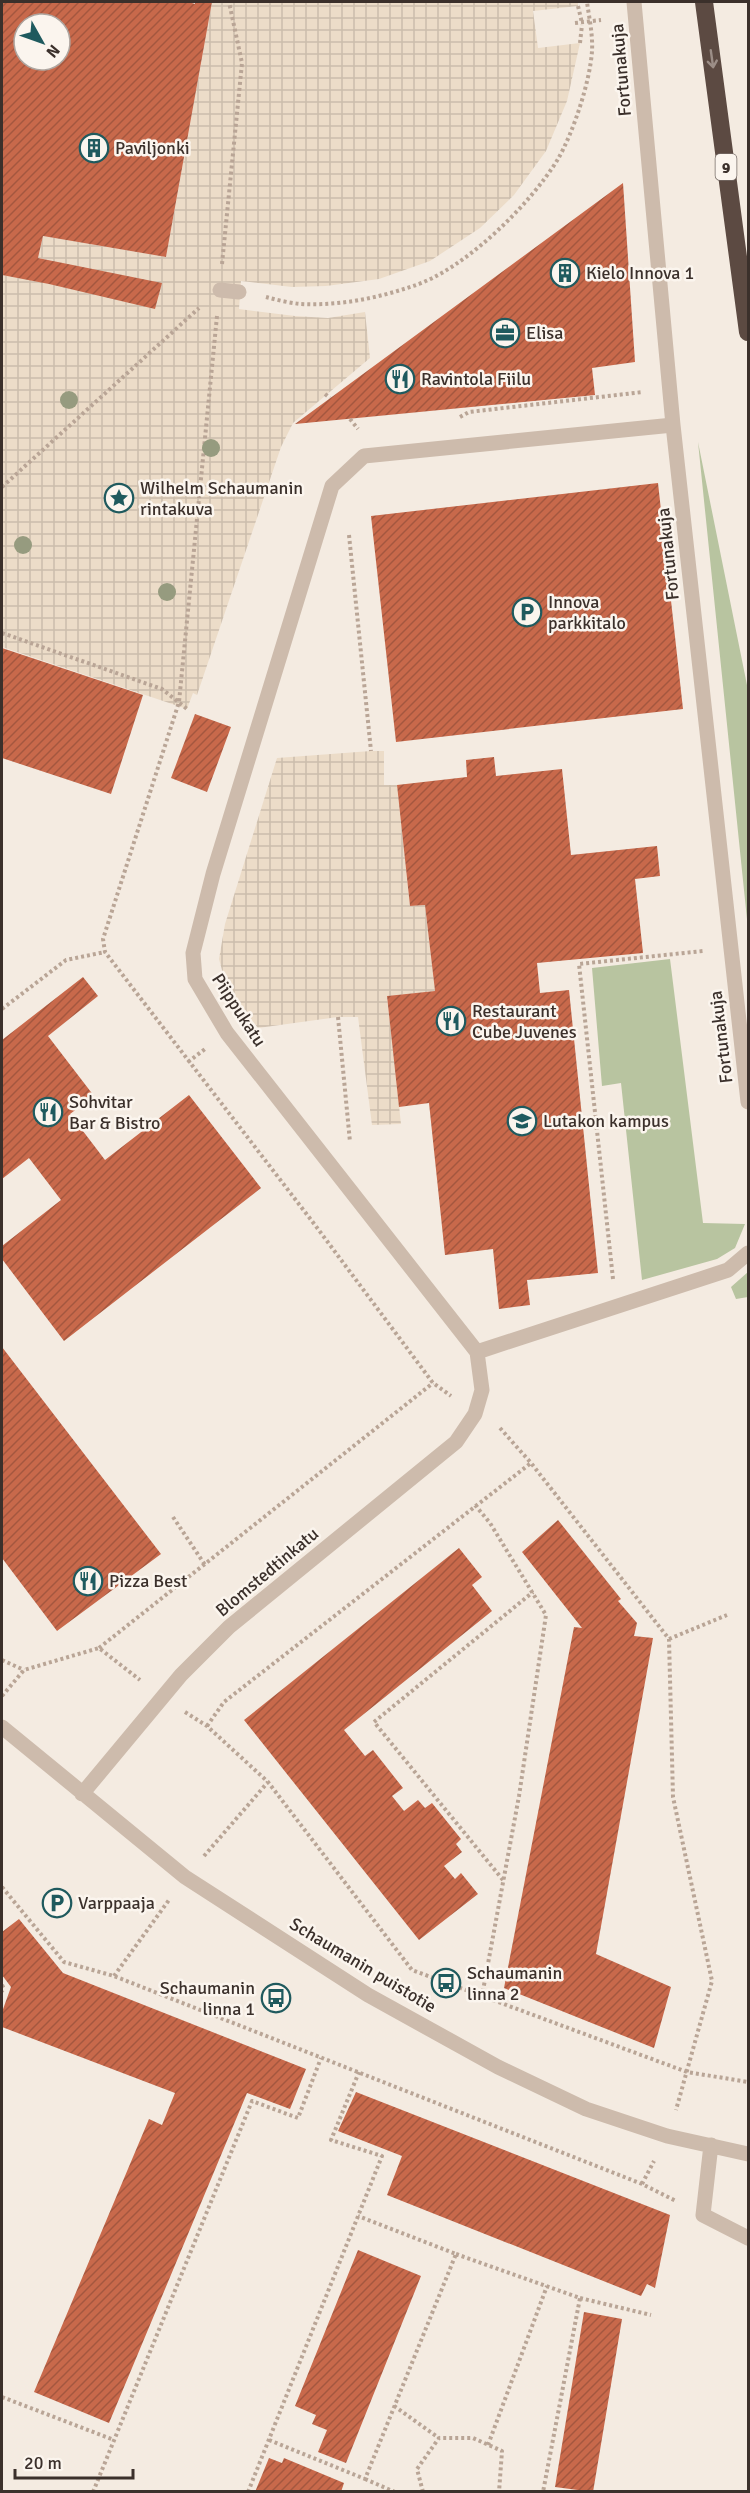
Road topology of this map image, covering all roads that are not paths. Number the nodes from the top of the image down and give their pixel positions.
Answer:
1 (634, 2) edge
2 (704, 2) edge
3 (220, 290) road end
4 (238, 292) road end
5 (748, 332) edge
6 (673, 425) junction
7 (748, 1102) edge
8 (748, 1253) edge
9 (477, 1352) junction
10 (2, 1726) edge
11 (82, 1794) junction
12 (711, 2145) junction
13 (748, 2154) edge
14 (748, 2238) edge

1 - 6 street, Fortunakuja
2 -> 5 highway, 9
3 - 4 street
6 - 7 street, Fortunakuja
6 - 9 street, Piippukatu
8 - 9 street
9 - 11 street, Blomstedtinkatu
10 - 11 street, Schaumanin puistotie
11 - 12 street, Schaumanin puistotie
12 - 13 street, Schaumanin puistotie
12 - 14 street

